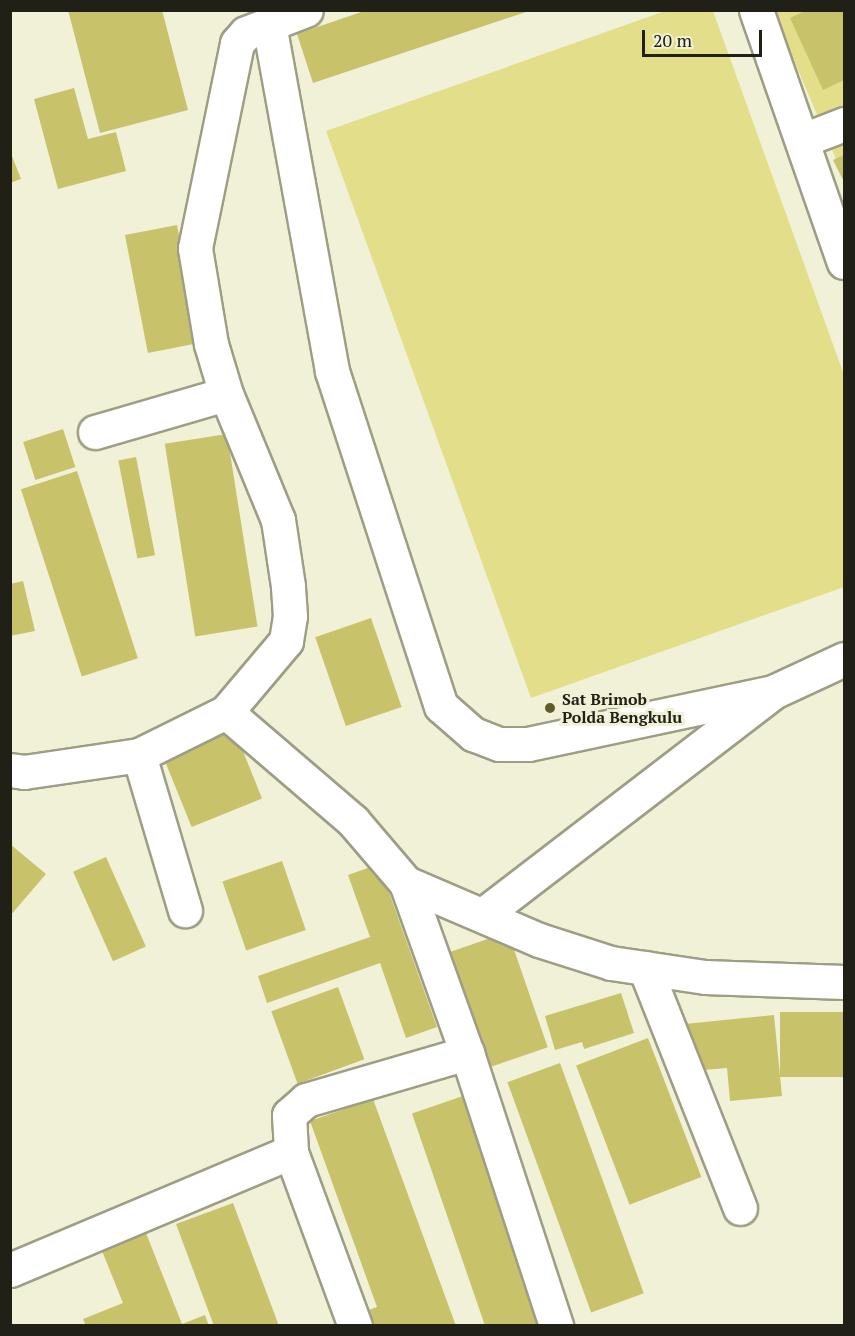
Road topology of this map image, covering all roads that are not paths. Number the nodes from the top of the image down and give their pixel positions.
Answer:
1 (306, 10) edge
2 (756, 10) edge
3 (269, 24) junction
4 (844, 124) edge
5 (803, 140) junction
6 (844, 262) edge
7 (226, 394) junction
8 (95, 432) dead end
9 (844, 659) edge
10 (772, 692) junction
11 (226, 712) junction
12 (139, 755) junction
13 (10, 770) edge
14 (406, 883) junction
15 (185, 910) dead end
16 (483, 914) junction
17 (645, 968) junction
18 (844, 982) edge
19 (467, 1053) junction
20 (291, 1152) junction
21 (740, 1208) dead end
22 (10, 1270) edge
23 (355, 1326) edge
24 (556, 1326) edge

1 - 3 lane
2 - 5 lane
3 - 7 lane
3 - 10 lane
4 - 5 lane
5 - 6 lane
7 - 8 lane
7 - 11 lane
9 - 10 lane
10 - 16 lane
11 - 12 lane
11 - 14 lane
12 - 13 lane
12 - 15 lane
14 - 16 lane
14 - 19 lane
16 - 17 lane
17 - 18 lane
17 - 21 lane
19 - 20 lane
19 - 24 lane
20 - 22 lane
20 - 23 lane

